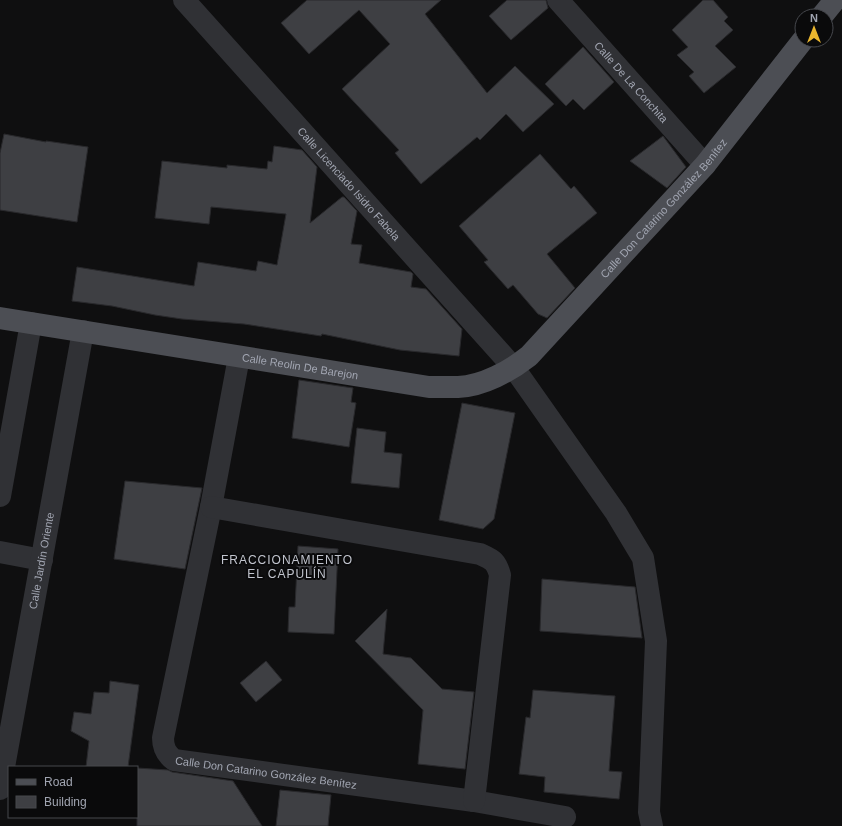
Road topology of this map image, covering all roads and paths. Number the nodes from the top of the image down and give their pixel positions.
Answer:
1 (184, 0) edge
2 (558, 0) edge
3 (835, 0) edge
4 (828, 8) edge
5 (797, 48) edge
6 (705, 165) junction
7 (0, 318) edge
8 (30, 323) junction
9 (83, 331) junction
10 (239, 357) junction
11 (514, 368) junction
12 (0, 496) edge
13 (211, 507) junction
14 (0, 552) edge
15 (42, 560) junction
16 (0, 789) edge
17 (474, 802) junction
18 (565, 817) dead end
19 (652, 826) edge

1 - 11 street, Calle Licenciado Isidro Fabela
2 - 6 street, Calle De La Conchita
3 - 4 main road
5 - 6 main road, Calle Don Catarino González Benítez
6 - 11 main road, Calle Don Catarino González Benítez
7 - 8 main road
8 - 9 main road
8 - 12 street
9 - 10 main road, Calle Reolin De Barejon
9 - 15 street, Calle Jardín Oriente
10 - 11 main road, Calle Reolin De Barejon
10 - 13 street, Calle Don Catarino González Benítez
11 - 19 street, Calle Licenciado Isidro Fabela
13 - 17 street
13 - 17 street, Calle Don Catarino González Benítez
14 - 15 street
15 - 16 street, Calle Jardín Oriente
17 - 18 street, Calle Don Catarino González Benítez

